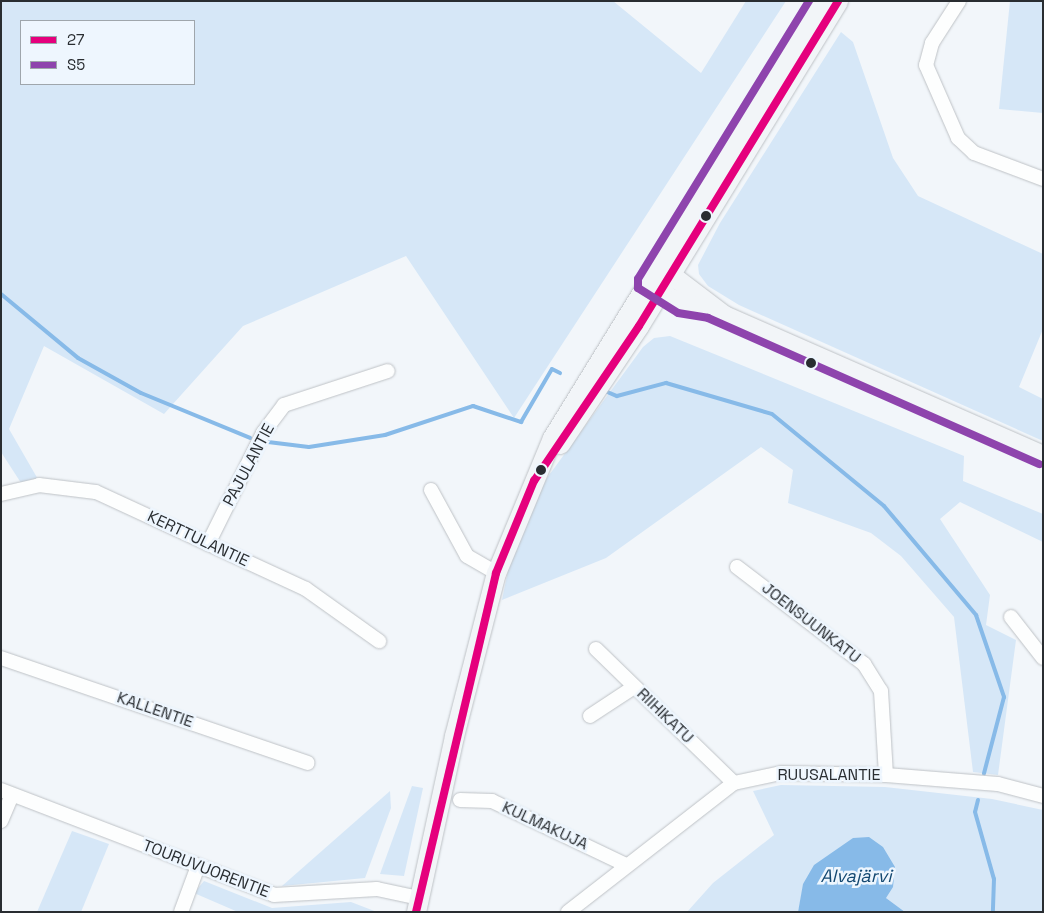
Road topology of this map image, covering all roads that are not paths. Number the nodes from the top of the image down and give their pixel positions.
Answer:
1 (820, 1) edge
2 (838, 1) edge
3 (959, 1) edge
4 (1043, 179) edge
5 (665, 270) junction
6 (653, 288) junction
7 (711, 308) junction
8 (388, 371) dead end
9 (1043, 455) edge
10 (430, 490) dead end
11 (1, 494) edge
12 (208, 544) junction
13 (737, 566) dead end
14 (496, 573) junction
15 (1011, 617) dead end
16 (378, 641) dead end
17 (596, 649) dead end
18 (1, 658) edge
19 (1043, 658) edge
20 (634, 687) junction
21 (590, 716) dead end
22 (308, 763) dead end
23 (886, 775) junction
24 (734, 783) junction
25 (7, 793) edge
26 (1043, 796) edge
27 (460, 800) dead end
28 (1, 821) edge
29 (626, 865) junction
30 (198, 866) junction
31 (418, 905) edge
32 (181, 912) edge
33 (568, 912) edge

1 - 5 main road
2 - 5 main road
3 - 4 street
5 - 6 main road
5 - 7 main road
6 - 7 main road
6 - 14 main road
7 - 9 main road
8 - 12 street, PAJULANTIE
10 - 14 street
11 - 12 street, KERTTULANTIE
12 - 16 street, KERTTULANTIE
13 - 23 street, JOENSUUNKATU
14 - 31 main road
15 - 19 street
17 - 20 street, RIIHIKATU
18 - 22 street, KALLENTIE
20 - 21 street
20 - 24 street, RIIHIKATU
23 - 24 street, RUUSALANTIE
23 - 26 street, RUUSALANTIE
24 - 29 street, RUUSALANTIE
25 - 28 street
25 - 30 street, TOURUVUORENTIE
27 - 29 street, KULMAKUJA
29 - 33 street, RUUSALANTIE
30 - 31 street, TOURUVUORENTIE
30 - 32 street

